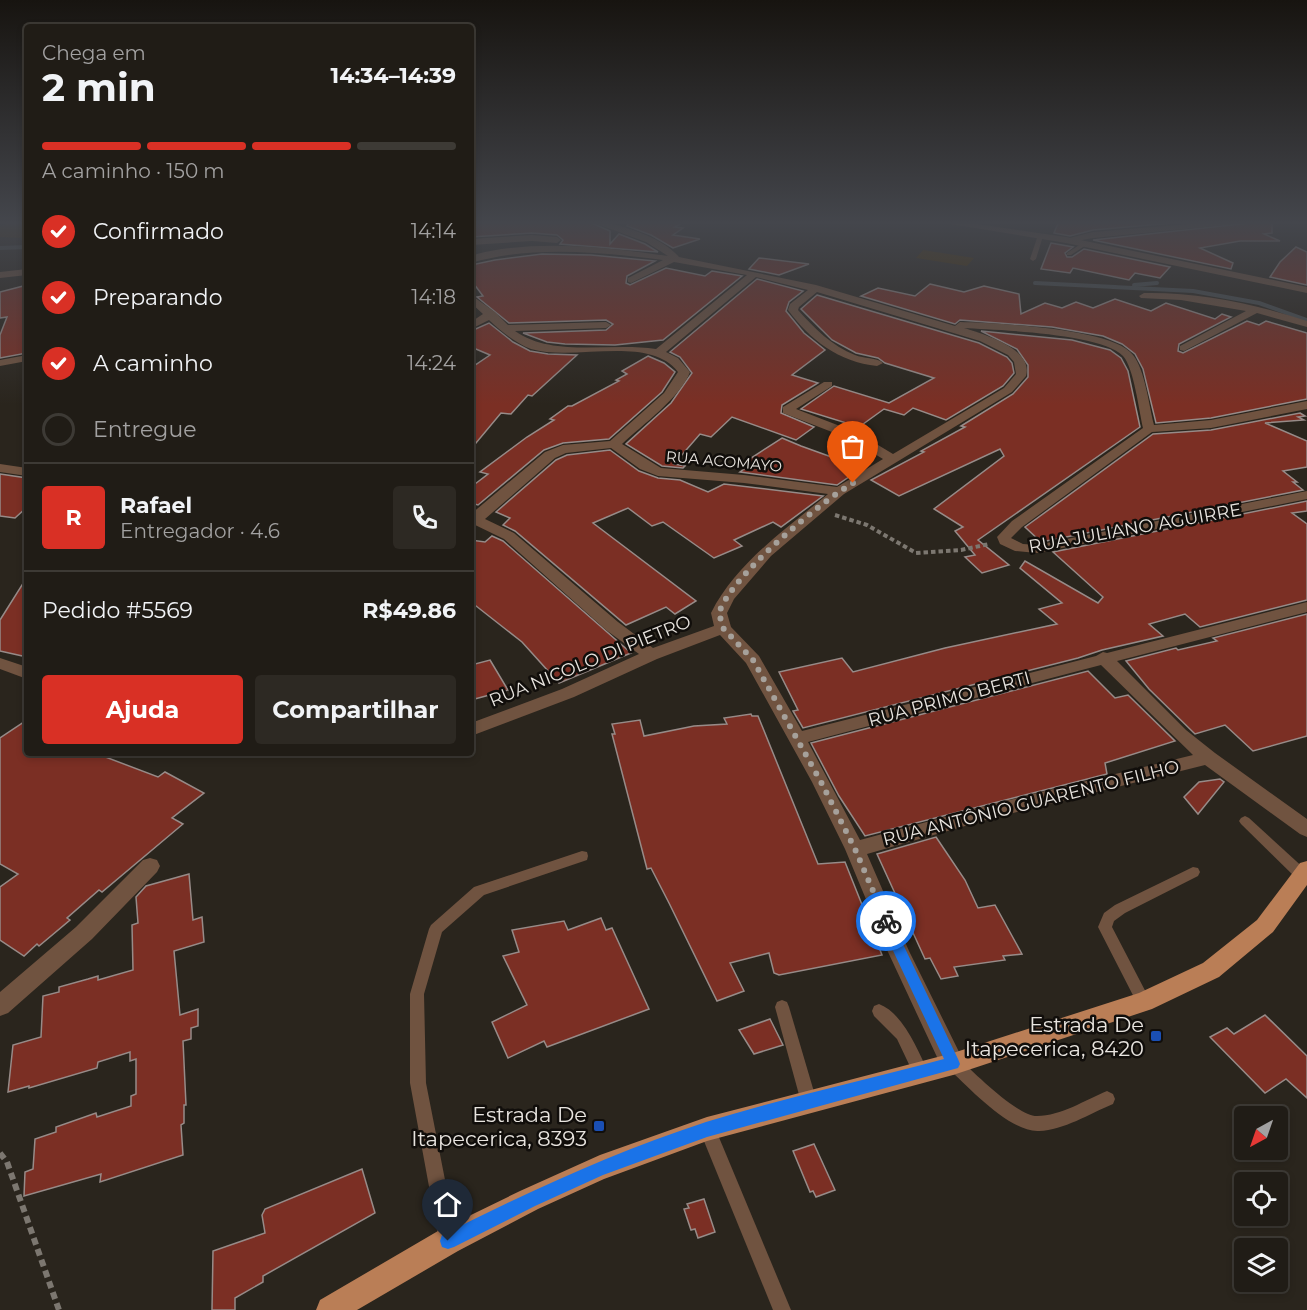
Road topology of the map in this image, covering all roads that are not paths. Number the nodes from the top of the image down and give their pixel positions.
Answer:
1 (744, 282) edge
2 (790, 282) edge
3 (1269, 282) edge
4 (816, 288) junction
5 (1307, 290) edge
6 (1144, 296) dead end
7 (474, 300) edge
8 (1255, 310) junction
9 (491, 314) junction
10 (474, 324) edge
11 (936, 324) junction
12 (1307, 324) edge
13 (606, 325) dead end
14 (507, 328) junction
15 (1184, 348) dead end
16 (658, 353) junction
17 (24, 359) edge
18 (0, 363) edge
19 (878, 363) dead end
20 (828, 384) dead end
21 (1307, 405) edge
22 (1149, 429) junction
23 (620, 440) junction
24 (891, 458) junction
25 (0, 468) edge
26 (24, 471) edge
27 (839, 491) junction
28 (1307, 495) edge
29 (474, 518) edge
30 (474, 519) edge
31 (1307, 607) edge
32 (723, 628) junction
33 (651, 655) junction
34 (1103, 657) junction
35 (0, 663) edge
36 (24, 672) edge
37 (474, 729) edge
38 (795, 739) junction
39 (1208, 758) junction
40 (1245, 821) dead end
41 (1307, 829) edge
42 (855, 849) junction
43 (582, 856) dead end
44 (150, 866) dead end
45 (1193, 872) dead end
46 (1305, 872) edge
47 (1144, 1002) junction
48 (0, 1006) edge
49 (782, 1007) dead end
50 (879, 1011) dead end
51 (953, 1064) junction
52 (920, 1072) junction
53 (1107, 1098) dead end
54 (809, 1102) junction
55 (707, 1129) junction
56 (448, 1241) junction
57 (330, 1310) edge
58 (782, 1310) edge

1 - 16 street
2 - 4 street
3 - 5 street
4 - 11 street
4 - 19 street
6 - 8 street
7 - 9 street
8 - 12 street
8 - 15 street
9 - 10 street
9 - 14 street
11 - 22 street
11 - 24 street
13 - 14 street
14 - 16 street
16 - 23 street
17 - 18 street
20 - 24 street
21 - 22 street
22 - 28 street, RUA JULIANO AGUIRRE
23 - 27 street, RUA ACOMAYO
23 - 29 street
24 - 27 street
25 - 26 street
27 - 32 street
30 - 33 street
31 - 34 street
32 - 33 street, RUA NICOLO DI PIETRO
32 - 38 street
33 - 37 street, RUA NICOLO DI PIETRO
34 - 38 street, RUA PRIMO BERTI
34 - 39 street
35 - 36 street
38 - 42 street
39 - 41 street
39 - 42 street, RUA ANTÔNIO GUARENTO FILHO
40 - 46 lane
42 - 51 street
43 - 56 lane
44 - 48 street
45 - 47 lane
46 - 47 main road
47 - 51 main road
49 - 54 lane
50 - 52 lane
51 - 52 main road
51 - 53 lane
52 - 54 main road
54 - 55 main road
55 - 56 main road
55 - 58 lane
56 - 57 main road

